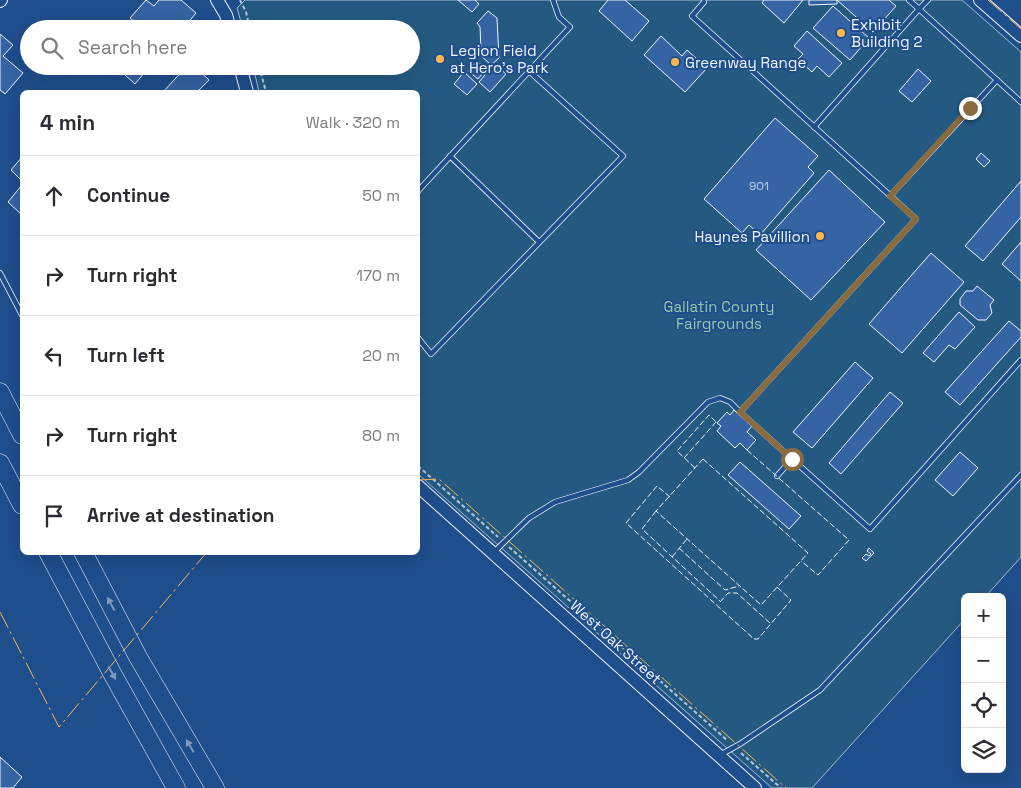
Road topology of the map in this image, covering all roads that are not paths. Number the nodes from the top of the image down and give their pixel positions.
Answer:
1 (553, 0) edge
2 (908, 0) edge
3 (928, 0) edge
4 (980, 0) edge
5 (219, 1) edge
6 (704, 1) edge
7 (919, 9) junction
8 (227, 20) edge
9 (1021, 36) edge
10 (529, 71) junction
11 (242, 75) edge
12 (996, 80) junction
13 (246, 90) edge
14 (1021, 102) edge
15 (814, 127) junction
16 (450, 156) junction
17 (420, 189) edge
18 (890, 196) junction
19 (539, 242) junction
20 (0, 273) edge
21 (20, 312) edge
22 (420, 340) edge
23 (1021, 360) edge
24 (0, 392) edge
25 (740, 412) junction
26 (20, 431) edge
27 (792, 459) junction
28 (0, 463) edge
29 (1021, 475) edge
30 (776, 476) dead end
31 (420, 488) edge
32 (20, 501) edge
33 (492, 554) junction
34 (50, 555) edge
35 (86, 555) edge
36 (719, 756) junction
37 (176, 788) edge
38 (215, 788) edge
39 (755, 788) edge

1 - 10 lane
2 - 7 lane
3 - 7 lane
4 - 9 street
5 - 8 street
6 - 15 lane
7 - 12 lane
7 - 15 lane
10 - 16 lane
10 - 19 lane
11 - 13 street
12 - 14 lane
12 - 18 lane
15 - 18 lane
16 - 17 lane
16 - 19 lane
18 - 25 lane
19 - 22 lane
20 - 21 lane
23 - 27 lane
24 - 26 highway
25 - 27 lane
25 - 33 lane
27 - 30 lane
28 - 32 highway
29 - 36 lane
31 - 33 street, West Oak Street
33 - 36 street, West Oak Street
34 -> 37 highway
38 -> 35 highway
36 - 39 street, West Oak Street

